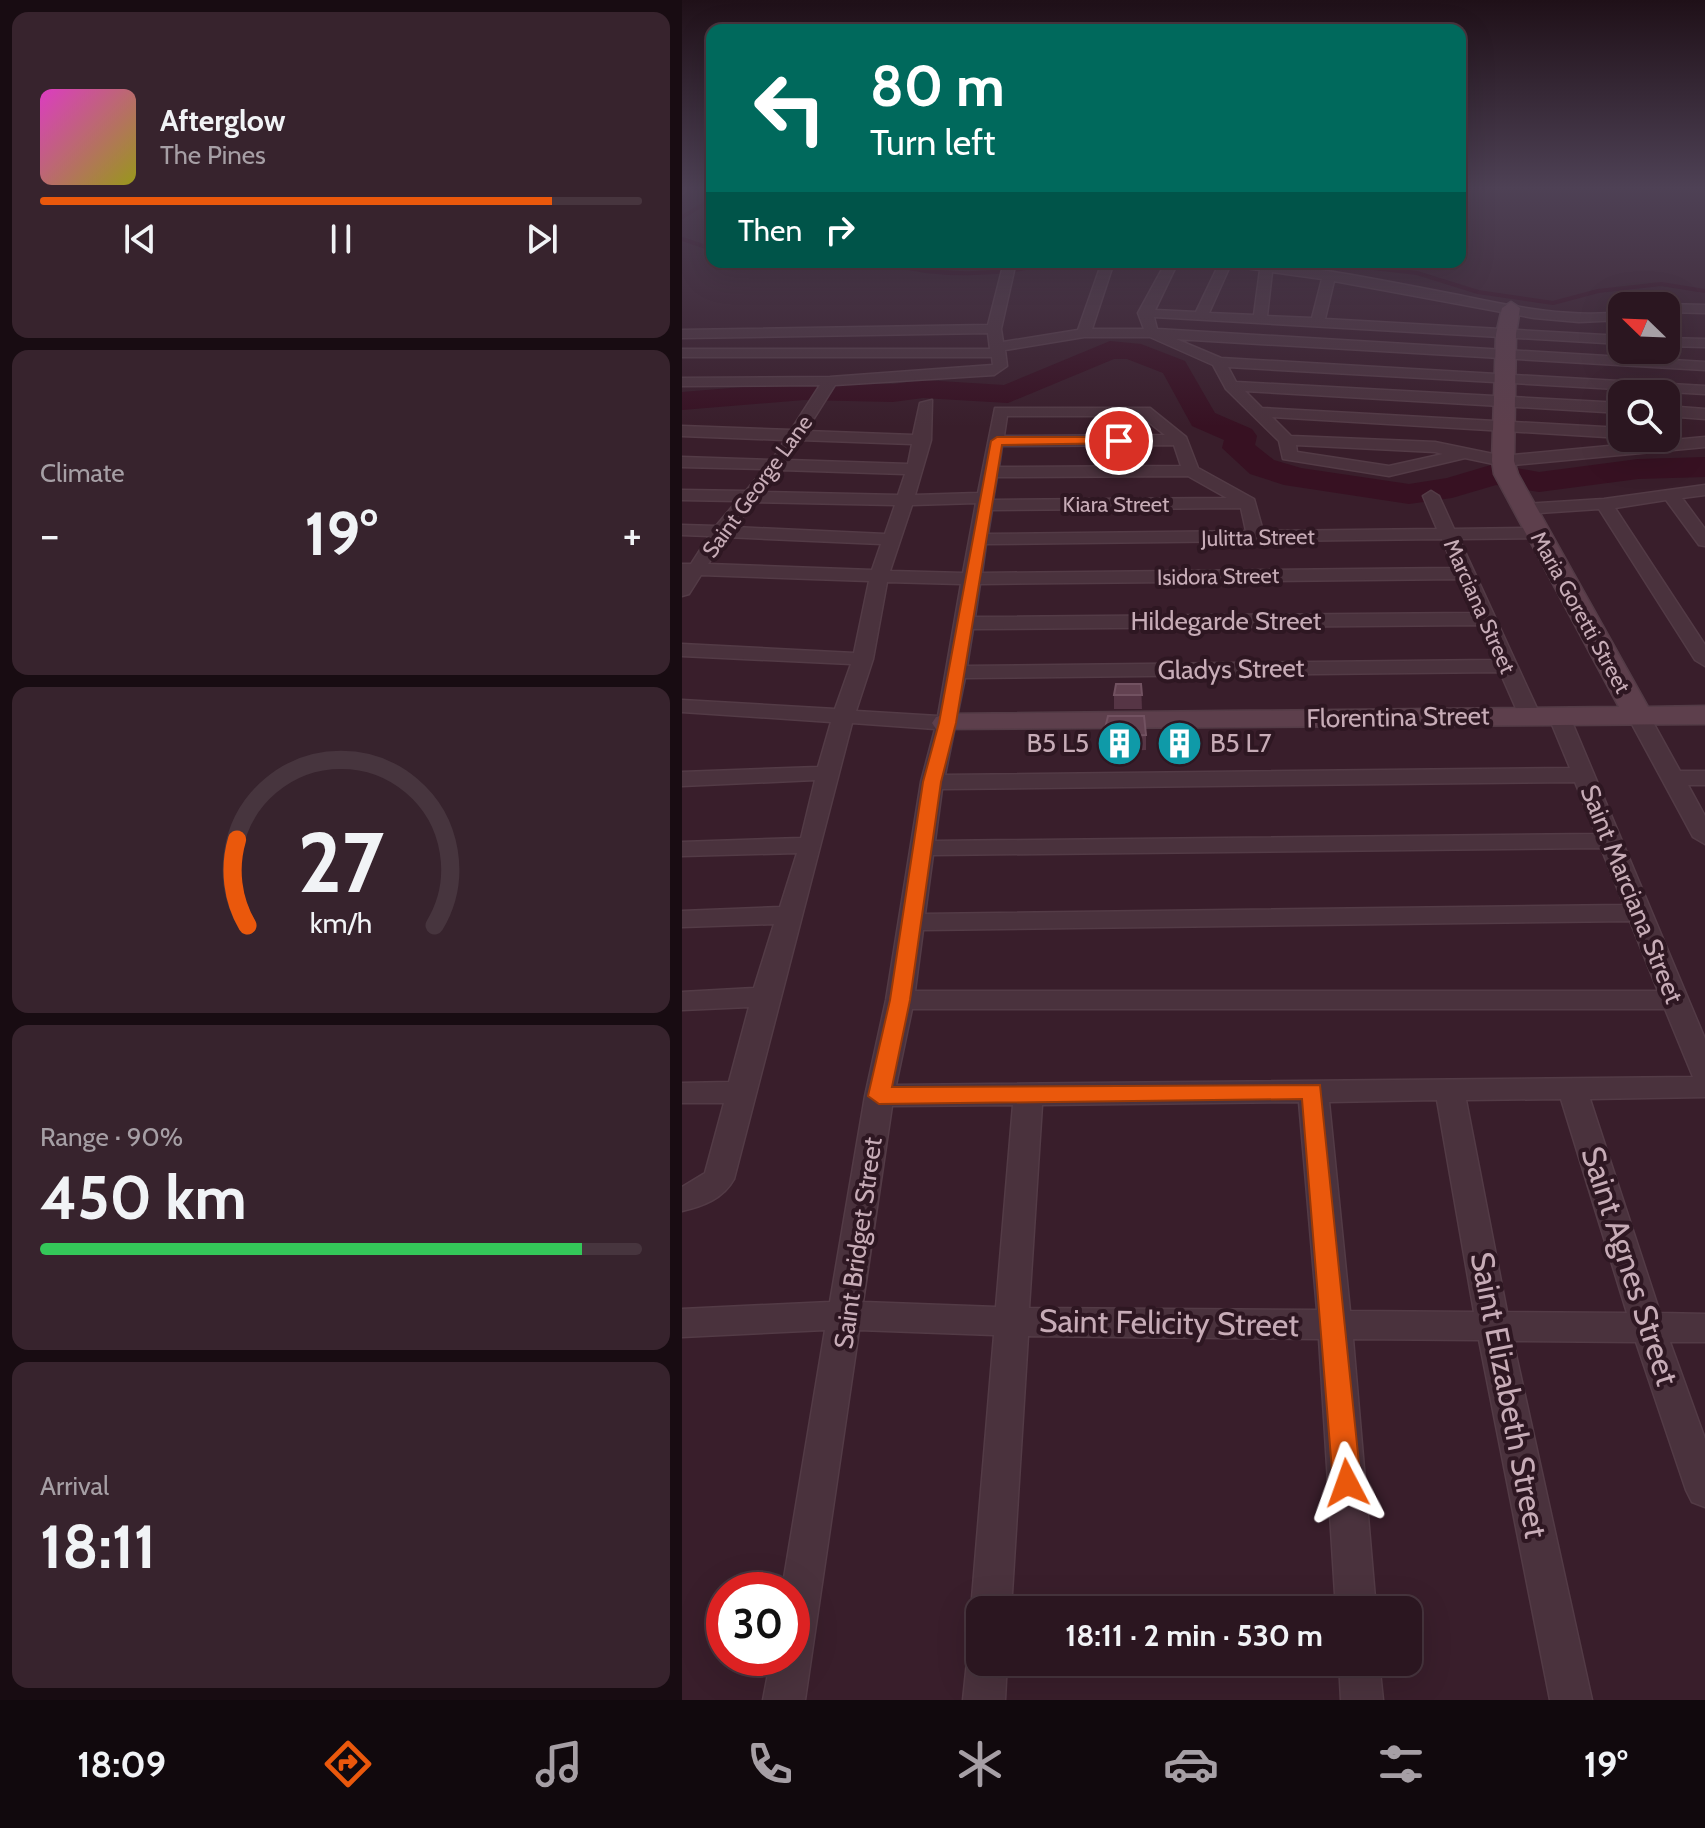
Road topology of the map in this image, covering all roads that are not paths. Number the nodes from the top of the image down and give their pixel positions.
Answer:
1 (1007, 268) edge
2 (1106, 268) edge
3 (1169, 268) edge
4 (1225, 268) edge
5 (1266, 268) edge
6 (1277, 268) edge
7 (1329, 275) junction
8 (1379, 306) junction
9 (1511, 308) junction
10 (1680, 308) edge
11 (1705, 309) edge
12 (1145, 313) junction
13 (1201, 316) junction
14 (1608, 316) edge
15 (1260, 319) junction
16 (1318, 322) junction
17 (994, 329) junction
18 (1084, 333) junction
19 (1152, 333) junction
20 (682, 334) edge
21 (1506, 334) junction
22 (1608, 339) edge
23 (1680, 342) edge
24 (1705, 343) edge
25 (999, 350) junction
26 (682, 353) edge
27 (1506, 356) junction
28 (1219, 362) junction
29 (1705, 366) edge
30 (1505, 378) junction
31 (682, 382) edge
32 (830, 383) junction
33 (1231, 386) junction
34 (1705, 390) edge
35 (1505, 401) junction
36 (927, 403) dead end
37 (1608, 407) edge
38 (1257, 412) junction
39 (1680, 412) edge
40 (1705, 414) edge
41 (1504, 426) junction
42 (682, 431) edge
43 (1608, 432) edge
44 (793, 436) junction
45 (1680, 438) edge
46 (923, 440) junction
47 (1180, 440) junction
48 (1287, 440) junction
49 (997, 441) junction
50 (1704, 442) edge
51 (1462, 454) junction
52 (682, 462) edge
53 (777, 464) junction
54 (915, 469) junction
55 (1191, 471) junction
56 (991, 472) junction
57 (1705, 490) edge
58 (1516, 493) junction
59 (1669, 493) junction
60 (682, 495) edge
61 (1431, 496) dead end
62 (749, 497) junction
63 (905, 500) junction
64 (984, 501) junction
65 (1248, 503) junction
66 (1604, 504) junction
67 (682, 530) edge
68 (721, 532) junction
69 (1448, 535) junction
70 (1256, 537) junction
71 (889, 539) junction
72 (979, 539) junction
73 (1705, 541) edge
74 (689, 569) edge
75 (1466, 573) junction
76 (879, 577) junction
77 (971, 579) junction
78 (682, 590) edge
79 (1486, 619) junction
80 (965, 623) junction
81 (682, 650) edge
82 (863, 659) junction
83 (1705, 660) edge
84 (1507, 666) junction
85 (955, 672) junction
86 (682, 706) edge
87 (1544, 715) junction
88 (1638, 715) junction
89 (1705, 715) edge
90 (844, 716) junction
91 (947, 723) junction
92 (827, 773) junction
93 (1584, 775) junction
94 (1673, 778) junction
95 (1705, 778) edge
96 (682, 779) edge
97 (932, 782) junction
98 (1705, 837) edge
99 (1610, 841) junction
100 (811, 845) junction
101 (923, 848) junction
102 (682, 849) edge
103 (1640, 913) junction
104 (790, 915) junction
105 (682, 919) edge
106 (912, 922) junction
107 (765, 997) junction
108 (900, 1000) junction
109 (1675, 1000) junction
110 (682, 1001) edge
111 (1705, 1073) edge
112 (1705, 1087) edge
113 (1572, 1088) junction
114 (1450, 1090) junction
115 (1313, 1091) junction
116 (741, 1092) junction
117 (682, 1093) edge
118 (1028, 1094) junction
119 (879, 1096) junction
120 (682, 1199) edge
121 (847, 1315) junction
122 (1013, 1322) junction
123 (682, 1323) edge
124 (1335, 1325) junction
125 (1493, 1325) junction
126 (1705, 1328) edge
127 (1649, 1330) junction
128 (1705, 1490) edge
129 (805, 1572) edge
130 (992, 1596) edge
131 (1355, 1596) edge
132 (788, 1676) edge
133 (986, 1676) edge
134 (1360, 1676) edge
135 (784, 1700) edge
136 (984, 1700) edge
137 (1362, 1700) edge
138 (1571, 1700) edge

1 - 17 street
2 - 18 street
3 - 12 street
4 - 13 street
5 - 15 street
6 - 7 street
7 - 8 street
7 - 16 street
8 - 9 street
8 - 16 street
8 - 21 street
9 - 14 street
9 - 21 street
10 - 11 street
12 - 13 street
12 - 19 street
13 - 15 street
15 - 16 street
17 - 20 street
17 - 25 street
18 - 19 street
18 - 25 street
19 - 27 street
19 - 28 street
21 - 22 street
21 - 27 street
23 - 24 street
25 - 26 street
25 - 32 street
27 - 29 street
27 - 30 street
28 - 30 street
28 - 33 street
30 - 34 street
30 - 35 street
31 - 32 street
32 - 44 street, Saint George Lane
33 - 35 street
33 - 38 street
35 - 37 street
35 - 41 street
36 - 46 street
38 - 41 street
38 - 48 street
39 - 40 street
41 - 43 street
41 - 58 street
42 - 44 street
44 - 46 street
44 - 53 street, Saint George Lane
45 - 50 street
46 - 54 street
47 - 49 street
47 - 49 street, Saint Bridget Street
47 - 55 street
48 - 51 street
48 - 51 street
49 - 56 street, Saint Bridget Street
50 - 58 street
51 - 58 street
52 - 53 street
53 - 54 street
53 - 62 street, Saint George Lane
54 - 63 street
55 - 56 street
55 - 65 street
56 - 64 street, Saint Bridget Street
57 - 59 street
58 - 66 street
58 - 69 street, Julitta Street
58 - 88 street, Maria Goretti Street
59 - 66 street
59 - 73 street
60 - 62 street, Kiara Street
61 - 69 street, Marciana Street
62 - 63 street, Kiara Street
62 - 68 street, Saint George Lane
63 - 64 street, Kiara Street
63 - 71 street
64 - 65 street, Kiara Street
64 - 72 street, Saint Bridget Street
65 - 70 street
66 - 83 street
67 - 68 street
68 - 71 street
68 - 74 street, Saint George Lane
69 - 70 street, Julitta Street
69 - 75 street, Marciana Street
70 - 72 street, Julitta Street
71 - 76 street
72 - 77 street, Saint Bridget Street
74 - 76 street, Isidora Street
74 - 78 street, Saint George Lane
75 - 77 street, Isidora Street
75 - 79 street, Marciana Street
76 - 77 street, Isidora Street
76 - 82 street
77 - 80 street, Saint Bridget Street
79 - 80 street, Hildegarde Street
79 - 84 street, Marciana Street
80 - 85 street, Saint Bridget Street
81 - 82 street
82 - 90 street
84 - 85 street, Gladys Street
84 - 87 street, Marciana Street
85 - 91 street, Saint Bridget Street
86 - 90 street
87 - 88 street, Florentina Street
87 - 91 street, Florentina Street
87 - 93 street, Saint Marciana Street
88 - 89 street, Florentina Street
88 - 94 street
90 - 91 street
90 - 92 street
91 - 97 street, Saint Bridget Street
92 - 96 street
92 - 100 street
93 - 97 street
93 - 99 street, Saint Marciana Street
94 - 95 street
94 - 98 street
97 - 101 street, Saint Bridget Street
99 - 101 street
99 - 103 street, Saint Marciana Street
100 - 102 street
100 - 104 street
101 - 106 street, Saint Bridget Street
103 - 106 street
103 - 109 street, Saint Marciana Street
104 - 105 street
104 - 107 street
106 - 108 street, Saint Bridget Street
107 - 110 street
107 - 116 street
108 - 109 street
108 - 119 street, Saint Bridget Street
109 - 111 street, Saint Marciana Street
112 - 113 street
113 - 114 street
113 - 127 street, Saint Agnes Street
114 - 115 street
114 - 125 street, Saint Elizabeth Street
115 - 118 street
115 - 124 street
116 - 117 street
116 - 120 street
118 - 119 street
118 - 122 street
119 - 121 street, Saint Bridget Street
121 - 122 street, Saint Felicity Street
121 - 123 street, Saint Felicity Street
121 - 129 street, Saint Bridget Street
122 - 124 street, Saint Felicity Street
122 - 130 street
124 - 125 street, Saint Felicity Street
124 - 131 street
125 - 127 street, Saint Felicity Street
125 - 138 street, Saint Elizabeth Street
126 - 127 street, Saint Felicity Street
127 - 128 street, Saint Agnes Street
132 - 135 street
133 - 136 street
134 - 137 street

